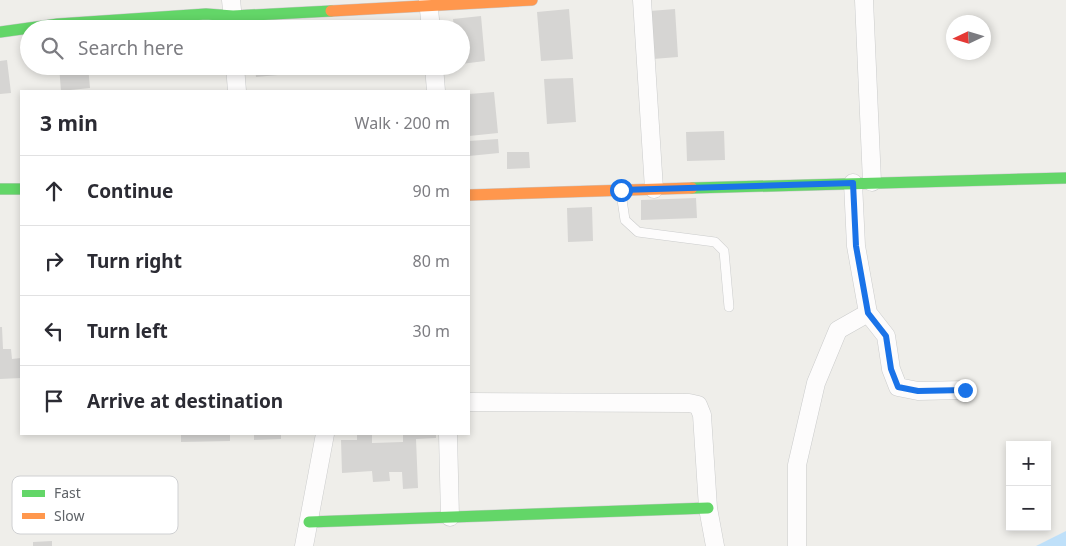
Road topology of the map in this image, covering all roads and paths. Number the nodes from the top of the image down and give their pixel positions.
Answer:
1 (532, 0) edge
2 (642, 0) edge
3 (864, 0) edge
4 (428, 2) edge
5 (233, 15) edge
6 (123, 20) edge
7 (430, 20) edge
8 (20, 30) edge
9 (0, 32) edge
10 (236, 75) edge
11 (435, 75) edge
12 (237, 90) edge
13 (436, 90) edge
14 (1066, 178) edge
15 (872, 182) junction
16 (853, 183) junction
17 (0, 189) edge
18 (20, 189) edge
19 (654, 189) junction
20 (621, 190) junction
21 (470, 196) edge
22 (730, 307) dead end
23 (868, 313) junction
24 (965, 390) dead end
25 (470, 402) edge
26 (325, 435) edge
27 (448, 435) edge
28 (708, 508) junction
29 (450, 517) junction
30 (309, 522) junction
31 (304, 546) edge
32 (714, 546) edge
33 (797, 546) edge

1 - 4 street
2 - 19 street
3 - 15 street
4 - 5 street
4 - 7 street
5 - 6 street
8 - 9 street
10 - 12 street
11 - 13 street
14 - 15 street
15 - 16 street
16 - 19 street
16 - 23 street
17 - 18 street
19 - 20 street
20 - 21 street
20 - 22 lane
23 - 24 street
23 - 33 street
25 - 28 street
26 - 30 street
27 - 29 street
28 - 29 street
28 - 32 street
29 - 30 street
30 - 31 street

